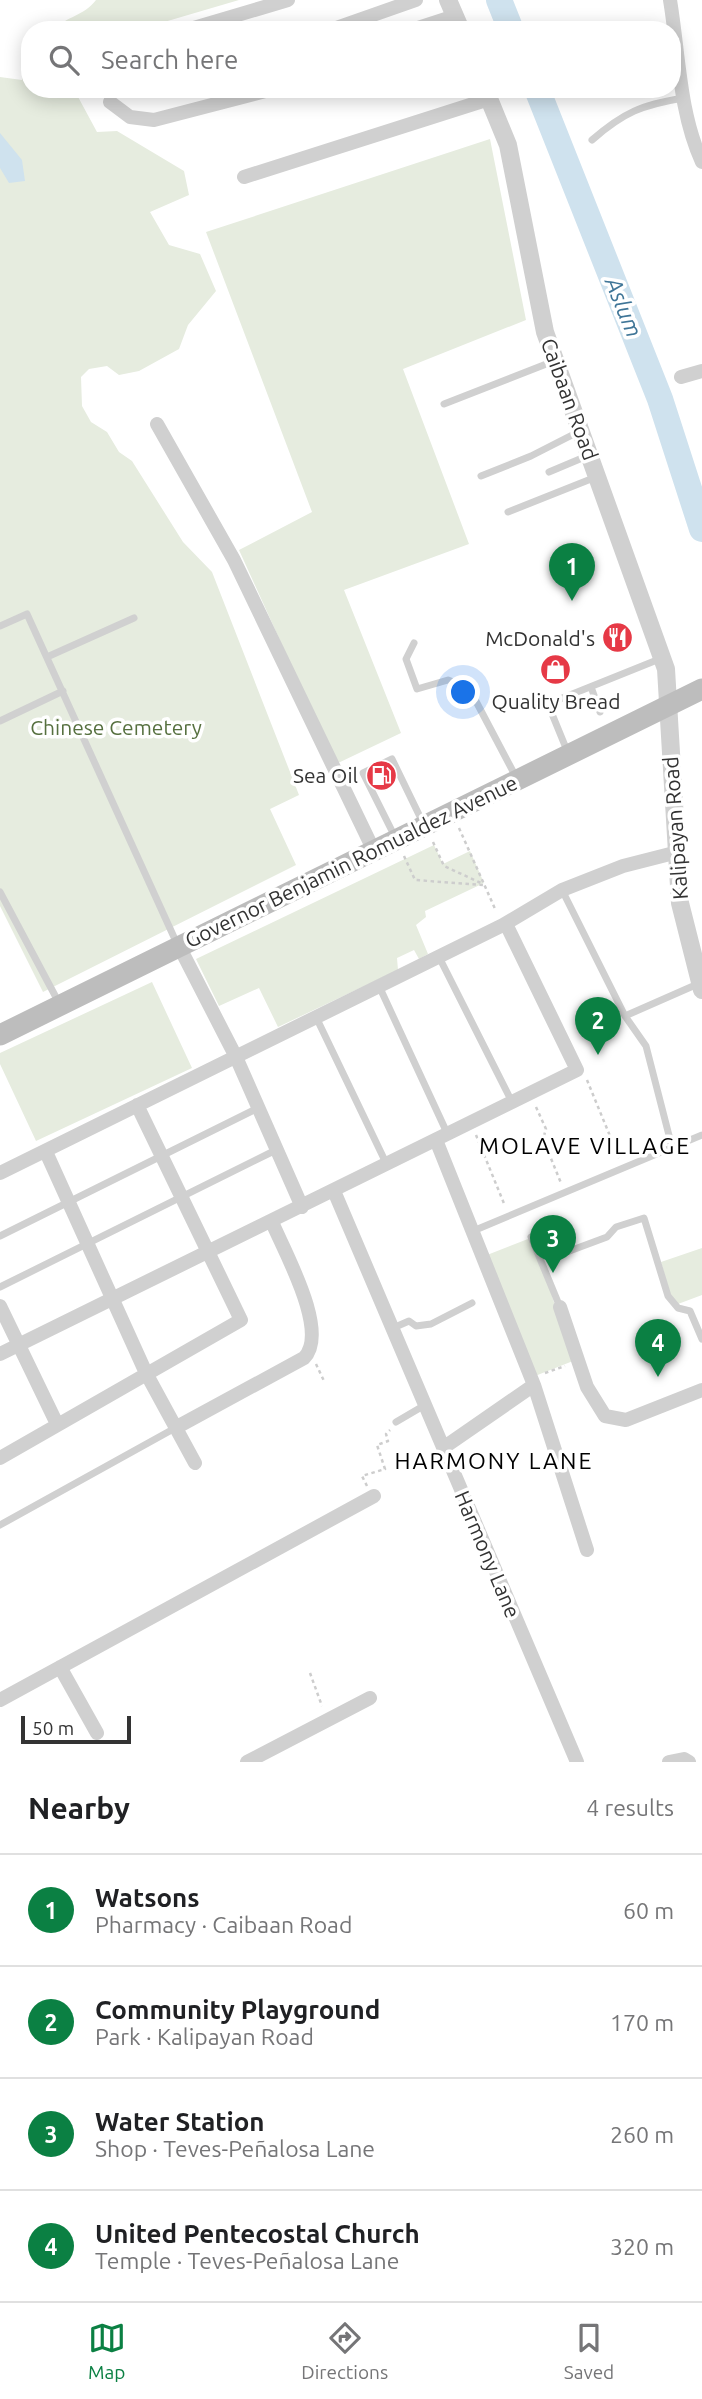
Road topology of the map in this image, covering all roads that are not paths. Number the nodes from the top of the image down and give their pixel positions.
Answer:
1 (288, 0) edge
2 (416, 0) edge
3 (670, 0) edge
4 (455, 15) edge
5 (217, 21) edge
6 (356, 21) edge
7 (438, 21) edge
8 (673, 21) edge
9 (681, 83) edge
10 (238, 98) edge
11 (475, 98) edge
12 (489, 98) edge
13 (683, 98) junction
14 (110, 102) dead end
15 (592, 140) dead end
16 (702, 162) edge
17 (244, 177) dead end
18 (555, 360) junction
19 (702, 371) edge
20 (681, 377) dead end
21 (444, 404) dead end
22 (157, 424) dead end
23 (581, 430) junction
24 (590, 455) junction
25 (549, 472) dead end
26 (481, 476) dead end
27 (598, 476) junction
28 (508, 512) dead end
29 (134, 618) dead end
30 (0, 626) edge
31 (414, 643) dead end
32 (47, 657) junction
33 (662, 658) junction
34 (591, 687) junction
35 (702, 689) edge
36 (63, 691) junction
37 (667, 705) junction
38 (600, 712) dead end
39 (0, 721) edge
40 (568, 754) junction
41 (517, 780) junction
42 (425, 825) junction
43 (396, 839) junction
44 (374, 851) junction
45 (674, 853) junction
46 (562, 890) junction
47 (0, 892) edge
48 (504, 925) junction
49 (179, 946) junction
50 (439, 956) junction
51 (379, 986) junction
52 (701, 986) edge
53 (60, 1005) junction
54 (625, 1016) junction
55 (316, 1017) junction
56 (0, 1035) edge
57 (236, 1057) junction
58 (512, 1102) junction
59 (137, 1105) junction
60 (258, 1108) junction
61 (702, 1135) edge
62 (442, 1138) junction
63 (672, 1147) junction
64 (277, 1149) junction
65 (46, 1152) junction
66 (162, 1155) junction
67 (387, 1165) junction
68 (0, 1173) edge
69 (334, 1191) junction
70 (184, 1196) junction
71 (67, 1202) junction
72 (302, 1207) junction
73 (272, 1222) junction
74 (473, 1231) junction
75 (0, 1236) edge
76 (531, 1237) dead end
77 (87, 1245) junction
78 (209, 1253) junction
79 (556, 1256) dead end
80 (0, 1287) edge
81 (111, 1300) junction
82 (472, 1303) dead end
83 (0, 1306) edge
84 (560, 1307) joint
85 (393, 1328) junction
86 (702, 1339) edge
87 (19, 1345) junction
88 (0, 1354) edge
89 (146, 1373) junction
90 (533, 1381) junction
91 (702, 1390) edge
92 (425, 1405) junction
93 (396, 1422) road end
94 (57, 1424) junction
95 (177, 1427) junction
96 (443, 1448) junction
97 (0, 1458) edge
98 (195, 1463) dead end
99 (373, 1497) road end
100 (0, 1525) edge
101 (587, 1550) dead end
102 (61, 1667) junction
103 (370, 1698) dead end
104 (0, 1700) edge
105 (97, 1733) dead end
106 (247, 1762) edge
107 (577, 1762) edge
108 (669, 1762) edge
109 (689, 1762) edge

1 - 5 street
2 - 6 street
3 - 8 street
4 - 7 street
9 - 13 street
10 - 14 street
11 - 17 street
12 - 18 street, Caibaan Road
13 - 15 lane
13 - 16 street
18 - 21 lane
18 - 23 street, Caibaan Road
19 - 20 street
22 - 44 street
23 - 24 street, Caibaan Road
23 - 26 lane
24 - 25 lane
24 - 27 street, Caibaan Road
27 - 28 lane
27 - 33 street, Caibaan Road
29 - 32 lane
30 - 32 lane
31 - 41 lane
32 - 36 lane
33 - 34 lane
33 - 37 street, Caibaan Road
34 - 38 lane
34 - 40 lane
35 - 37 main road, Governor Benjamin Romualdez Avenue
36 - 39 lane
36 - 49 lane
37 - 40 main road, Governor Benjamin Romualdez Avenue
37 - 45 street, Kalipayan Road
40 - 41 main road, Governor Benjamin Romualdez Avenue
41 - 42 main road, Governor Benjamin Romualdez Avenue
42 - 43 main road, Governor Benjamin Romualdez Avenue
42 - 43 lane
43 - 44 main road, Governor Benjamin Romualdez Avenue
44 - 49 main road, Governor Benjamin Romualdez Avenue
45 - 46 street
45 - 52 street, Kalipayan Road
46 - 48 street
46 - 54 lane
47 - 53 lane
48 - 50 street
48 - 58 street
49 - 53 main road, Governor Benjamin Romualdez Avenue
49 - 57 street
50 - 51 street
50 - 58 lane
51 - 55 street
51 - 62 lane
52 - 54 lane
53 - 56 main road, Governor Benjamin Romualdez Avenue
54 - 63 lane
55 - 57 street
55 - 67 lane
57 - 59 street
57 - 60 street
58 - 62 street
59 - 65 street
59 - 66 street
60 - 64 street
60 - 66 lane
61 - 63 lane
62 - 67 street
62 - 74 street
63 - 74 lane
64 - 70 lane
64 - 72 street
65 - 68 street
65 - 71 street
66 - 70 street
66 - 71 lane
67 - 69 street
69 - 72 street
69 - 85 street, Harmony Lane
70 - 77 lane
70 - 78 street
71 - 75 lane
71 - 77 street
72 - 73 street
73 - 78 street
73 - 95 street
74 - 90 street
76 - 84 lane
77 - 80 lane
77 - 81 street
78 - 81 street
78 - 89 street
79 - 86 lane
81 - 87 street
81 - 89 street
82 - 85 lane
83 - 87 street
84 - 91 street
85 - 92 street, Harmony Lane
87 - 88 street
87 - 94 street
89 - 94 street
89 - 95 street
90 - 96 street
90 - 101 street
92 - 93 lane
92 - 96 street, Harmony Lane
94 - 97 street
95 - 98 street
95 - 100 lane
96 - 107 street, Harmony Lane
99 - 102 street
102 - 104 street
102 - 105 street
103 - 106 street
108 - 109 street

